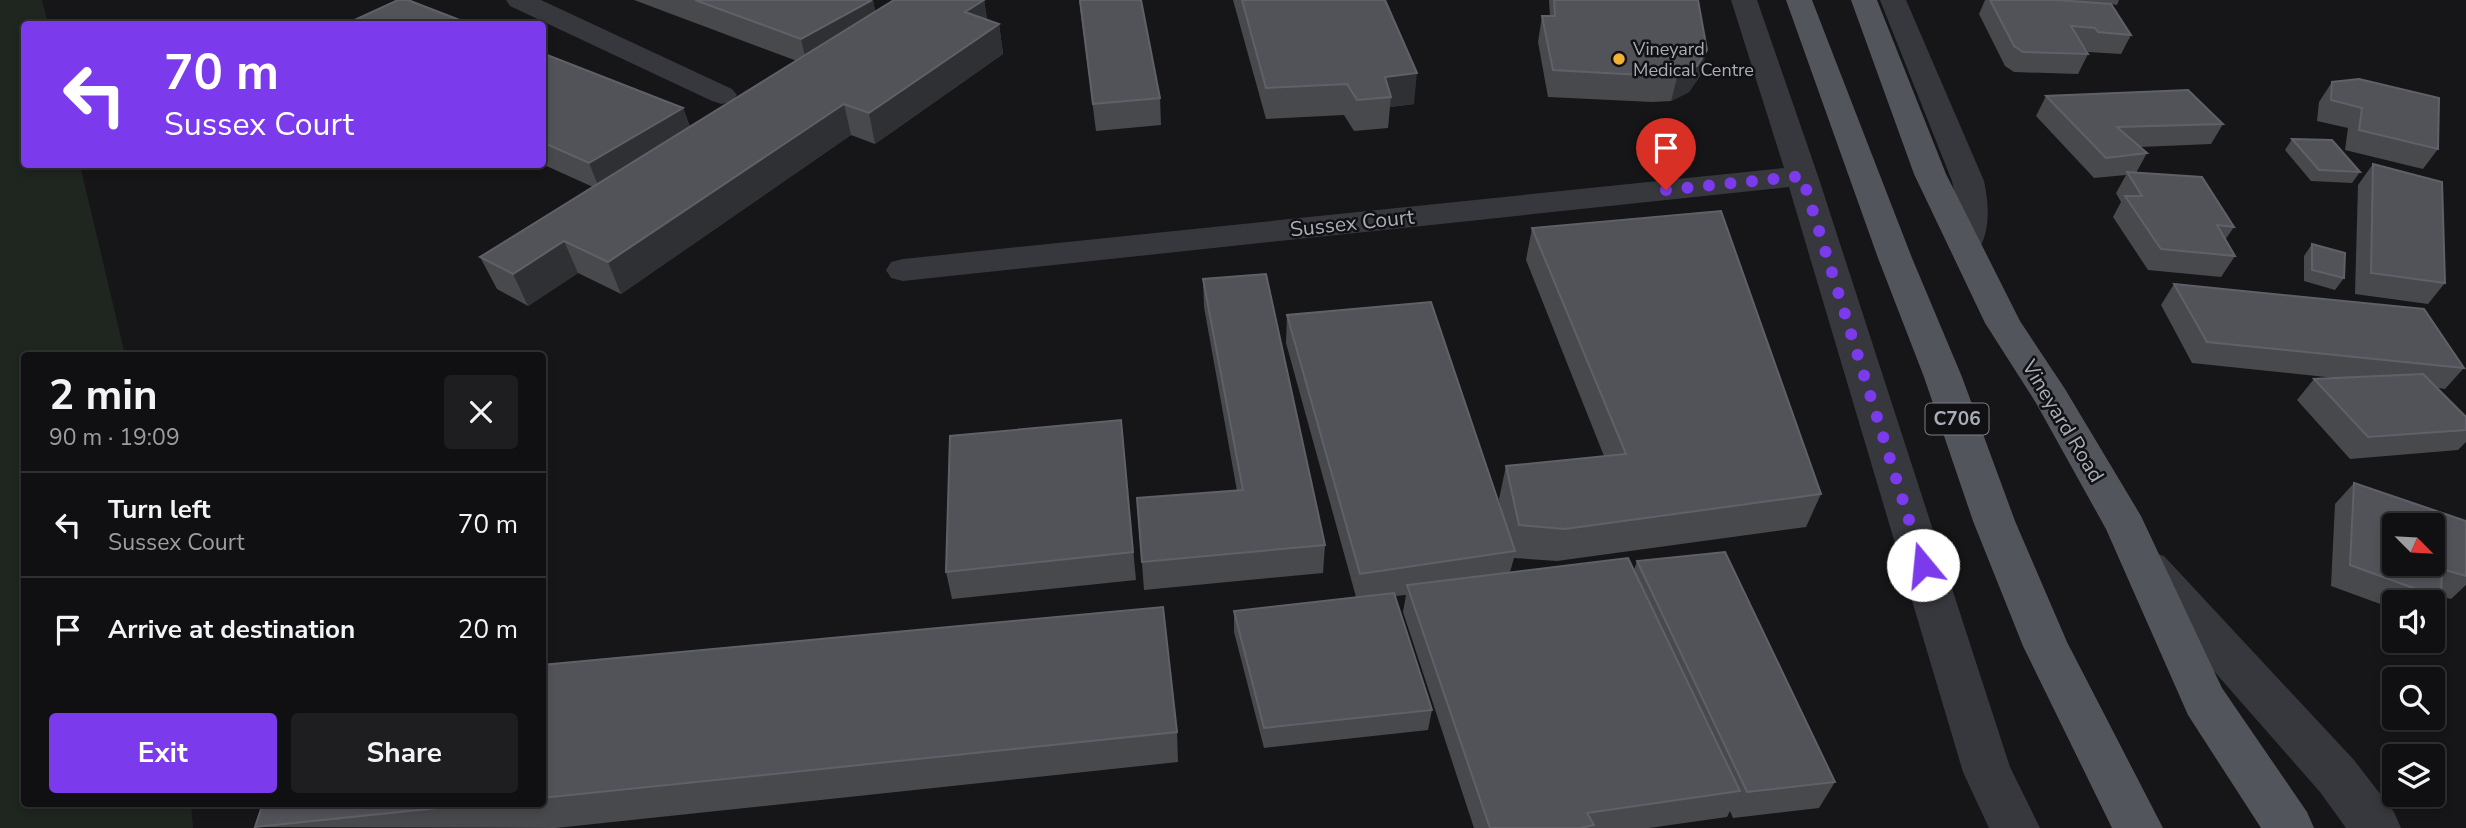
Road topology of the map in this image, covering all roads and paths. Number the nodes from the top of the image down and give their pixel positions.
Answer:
1 (519, 0) edge
2 (1744, 0) edge
3 (1799, 0) edge
4 (1864, 0) edge
5 (1893, 0) edge
6 (722, 95) dead end
7 (1802, 176) junction
8 (1965, 245) junction
9 (903, 270) dead end
10 (2143, 561) junction
11 (2015, 828) edge
12 (2138, 828) edge
13 (2289, 828) edge
14 (2376, 828) edge

1 - 6 street
2 - 7 street
3 - 12 main road, C706
4 - 8 main road, Vineyard Road
5 - 8 street
7 - 9 street, Sussex Court
7 - 11 street
8 - 10 main road, Vineyard Road
10 - 13 main road, Vineyard Road
10 - 14 street

